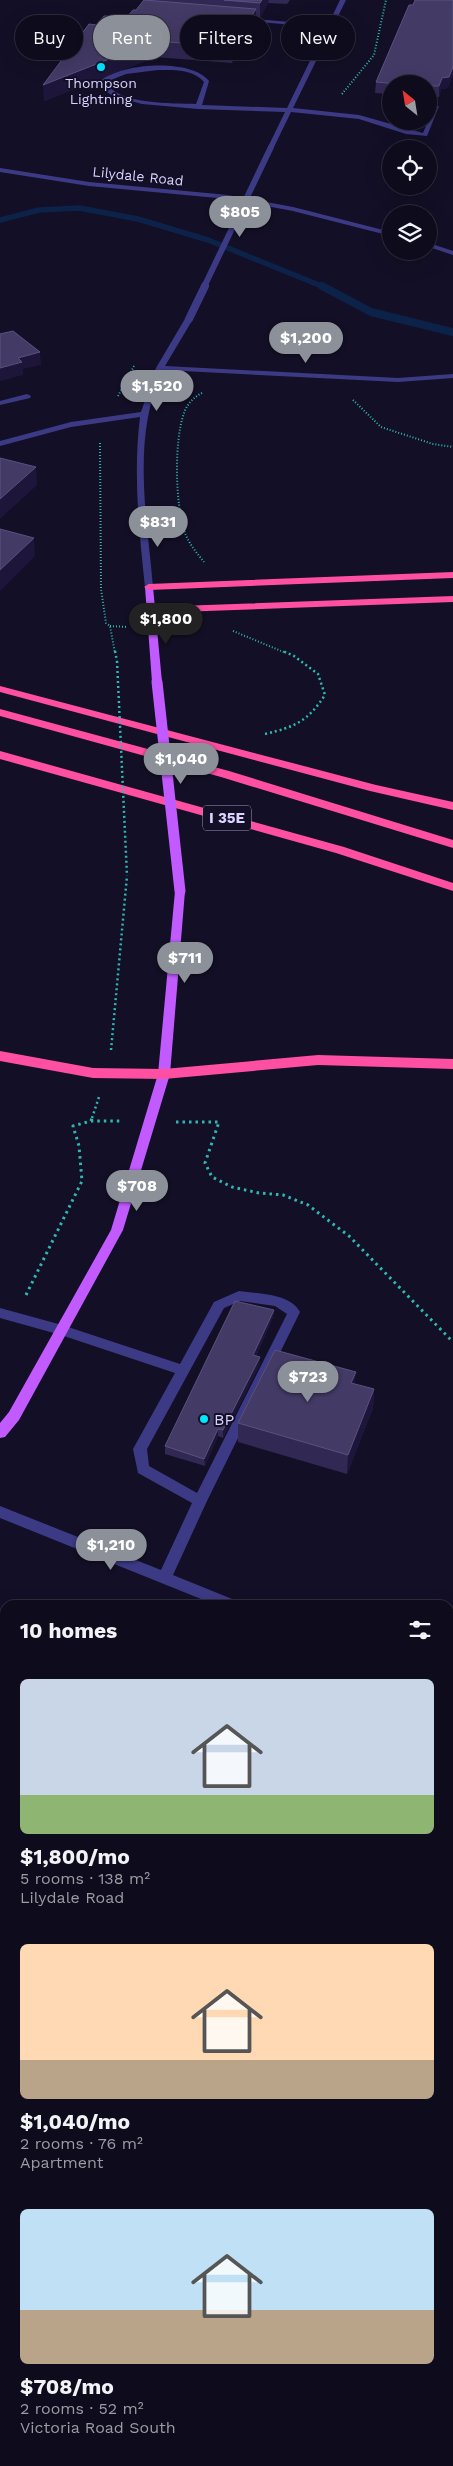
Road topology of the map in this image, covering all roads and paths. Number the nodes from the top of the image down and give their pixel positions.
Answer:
1 (343, 0) edge
2 (386, 0) edge
3 (336, 15) edge
4 (315, 60) edge
5 (339, 99) dead end
6 (198, 107) junction
7 (290, 110) junction
8 (382, 124) edge
9 (401, 130) edge
10 (427, 130) edge
11 (0, 170) edge
12 (382, 232) edge
13 (437, 248) edge
14 (453, 253) edge
15 (138, 359) dead end
16 (160, 368) junction
17 (453, 376) edge
18 (27, 396) dead end
19 (349, 396) dead end
20 (0, 403) edge
21 (144, 414) junction
22 (100, 417) junction
23 (0, 444) edge
24 (453, 447) edge
25 (453, 575) edge
26 (149, 587) junction
27 (453, 599) edge
28 (151, 610) junction
29 (0, 689) edge
30 (0, 712) edge
31 (0, 755) edge
32 (453, 806) edge
33 (453, 844) edge
34 (453, 887) edge
35 (111, 1047) dead end
36 (0, 1056) edge
37 (453, 1064) edge
38 (164, 1074) junction
39 (150, 1121) junction
40 (6, 1314) edge
41 (62, 1330) junction
42 (453, 1342) edge
43 (183, 1370) junction
44 (0, 1433) edge
45 (200, 1501) junction
46 (0, 1512) edge
47 (165, 1577) junction
48 (220, 1600) edge

1 - 3 street
2 - 5 path
4 - 7 street
6 - 6 street
6 - 7 street
7 - 8 street
7 - 16 street, bridge
9 - 10 street
11 - 12 street, Lilydale Road
13 - 14 street
15 - 22 path
16 - 17 street
16 - 21 street
18 - 20 street
19 - 24 path
21 - 22 street
21 - 26 street
22 - 23 street
22 - 35 path, bridge
25 - 26 highway
26 - 28 main road
27 - 28 highway
28 - 38 main road, bridge
29 - 32 highway
30 - 33 highway, I 35E
31 - 34 highway, I 35E
36 - 38 highway
37 - 38 highway
38 - 39 main road
39 - 40 path
39 - 41 main road
39 - 42 path
40 - 41 street
41 - 43 street
41 - 44 main road
43 - 45 street
43 - 45 street
45 - 47 street
46 - 47 street
47 - 48 street

